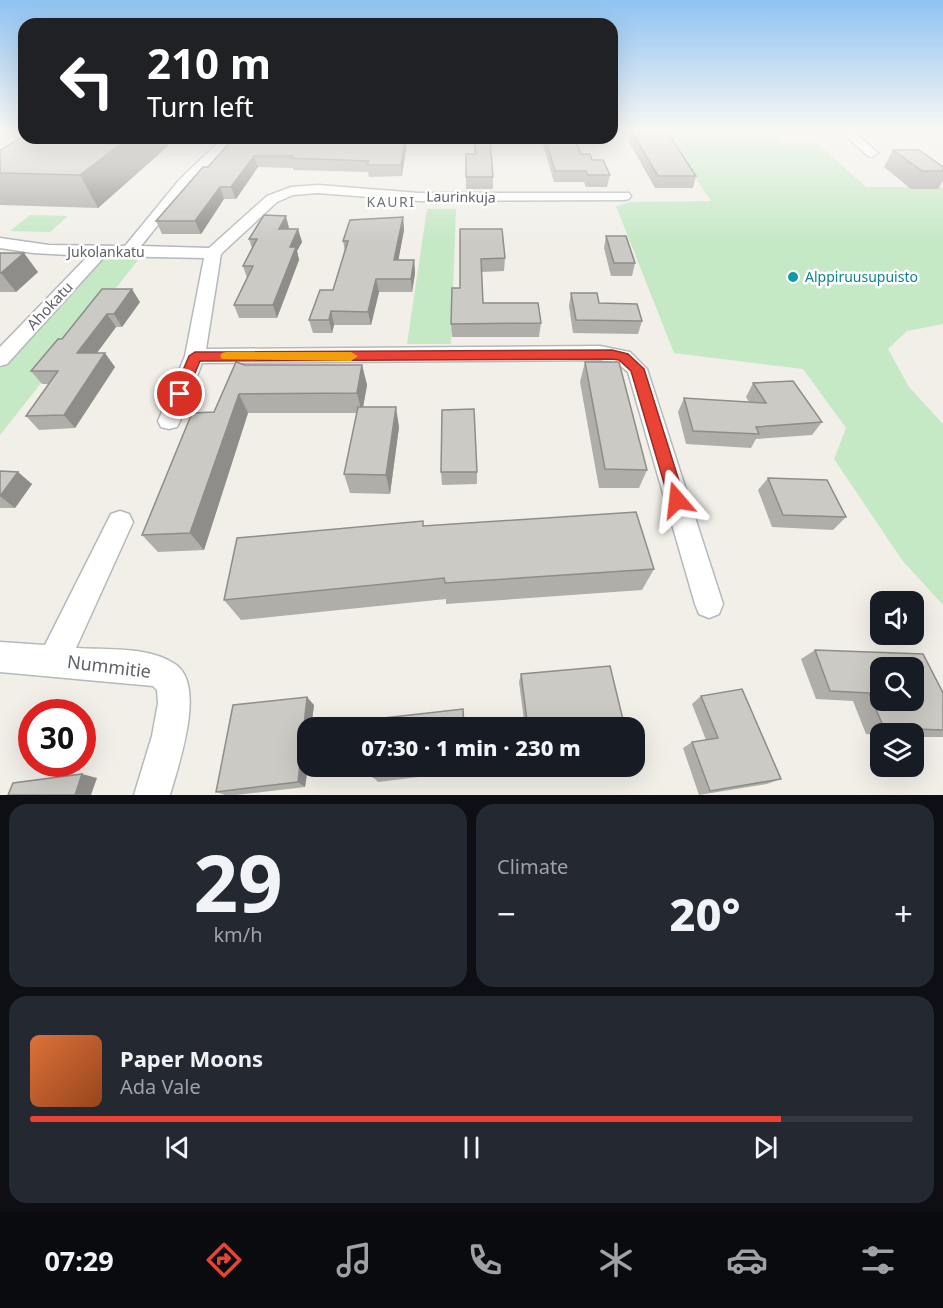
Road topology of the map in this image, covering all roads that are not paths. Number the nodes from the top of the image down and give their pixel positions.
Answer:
1 (201, 167) edge
2 (624, 196) dead end
3 (0, 243) edge
4 (129, 251) junction
5 (99, 253) junction
6 (213, 254) junction
7 (195, 356) junction
8 (0, 359) edge
9 (169, 421) dead end
10 (120, 522) dead end
11 (709, 604) dead end
12 (0, 657) edge
13 (54, 660) junction
14 (152, 795) edge

1 - 4 street
2 - 6 street, Laurinkuja
3 - 5 street, Jukolankatu
4 - 5 street, Jukolankatu
4 - 6 street, Jukolankatu
5 - 8 street, Ahokatu
6 - 7 street
7 - 9 street
7 - 11 street
10 - 13 street
12 - 13 street, Nummitie
13 - 14 street, Nummitie

